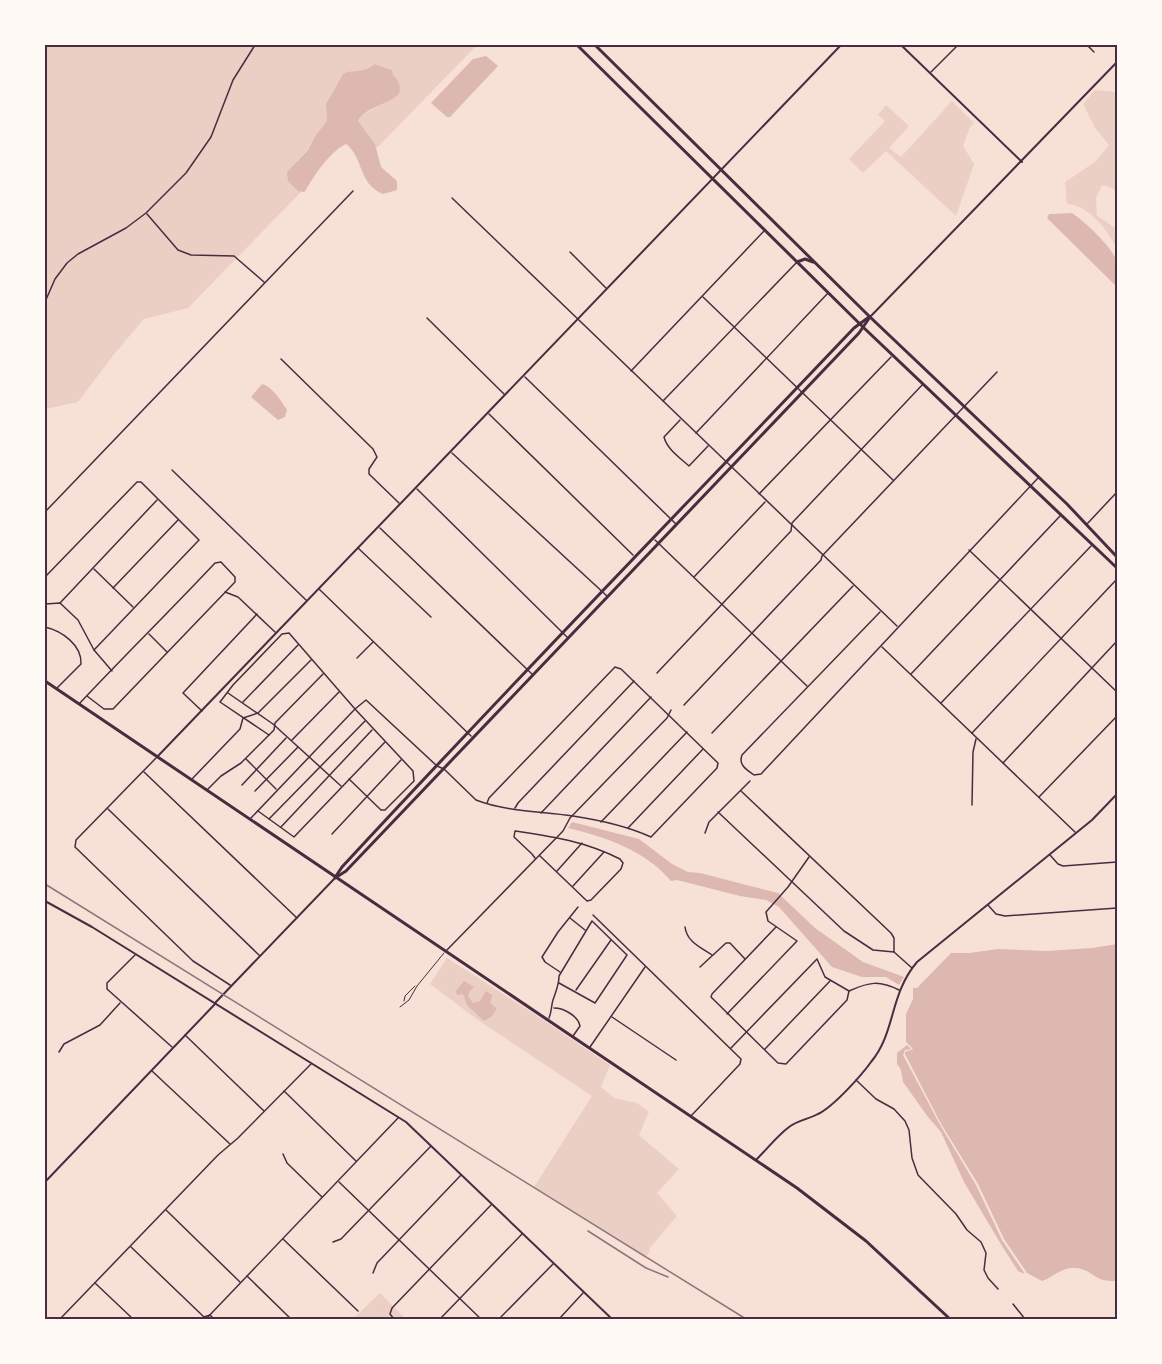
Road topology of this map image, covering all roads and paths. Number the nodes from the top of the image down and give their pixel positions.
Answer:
1 (255, 45) edge
2 (577, 45) edge
3 (595, 45) edge
4 (841, 45) edge
5 (901, 45) edge
6 (958, 45) edge
7 (1087, 45) edge
8 (1094, 52) dead end
9 (1117, 62) edge
10 (930, 73) junction
11 (1022, 162) junction
12 (721, 169) junction
13 (712, 177) junction
14 (352, 191) dead end
15 (452, 198) dead end
16 (146, 213) junction
17 (765, 230) junction
18 (570, 252) dead end
19 (797, 262) junction
20 (814, 262) junction
21 (264, 283) junction
22 (606, 288) junction
23 (828, 293) junction
24 (703, 297) junction
25 (45, 302) edge
26 (870, 316) junction
27 (427, 318) dead end
28 (577, 319) junction
29 (860, 323) junction
30 (735, 328) junction
31 (864, 328) junction
32 (893, 355) junction
33 (280, 359) dead end
34 (767, 359) junction
35 (631, 371) junction
36 (997, 372) dead end
37 (523, 375) junction
38 (923, 384) junction
39 (798, 388) junction
40 (802, 393) junction
41 (505, 394) junction
42 (663, 402) junction
43 (964, 406) junction
44 (487, 413) junction
45 (956, 415) junction
46 (680, 419) junction
47 (831, 420) junction
48 (695, 434) junction
49 (708, 446) junction
50 (861, 450) junction
51 (451, 452) junction
52 (726, 463) junction
53 (731, 468) junction
54 (172, 471) dead end
55 (1039, 477) junction
56 (894, 481) junction
57 (1030, 486) junction
58 (416, 488) junction
59 (1117, 492) edge
60 (759, 495) junction
61 (158, 499) junction
62 (765, 501) junction
63 (400, 504) junction
64 (45, 512) edge
65 (1061, 515) junction
66 (178, 519) junction
67 (672, 520) junction
68 (1086, 524) junction
69 (676, 525) junction
70 (378, 526) junction
71 (792, 527) junction
72 (654, 539) junction
73 (658, 544) junction
74 (1092, 544) junction
75 (358, 548) junction
76 (969, 550) junction
77 (822, 556) junction
78 (637, 557) junction
79 (1117, 557) edge
80 (93, 568) junction
81 (1117, 568) edge
82 (45, 577) edge
83 (693, 578) junction
84 (1117, 579) edge
85 (1000, 580) junction
86 (853, 586) junction
87 (113, 588) junction
88 (319, 589) junction
89 (224, 592) junction
90 (603, 592) junction
91 (607, 597) junction
92 (307, 601) junction
93 (60, 603) junction
94 (45, 604) edge
95 (722, 605) junction
96 (134, 608) junction
97 (1030, 610) junction
98 (880, 612) junction
99 (257, 614) junction
100 (432, 617) dead end
101 (45, 627) edge
102 (897, 627) junction
103 (149, 633) junction
104 (276, 633) junction
105 (563, 633) junction
106 (752, 633) junction
107 (568, 638) junction
108 (1061, 639) junction
109 (373, 641) junction
110 (1117, 641) edge
111 (299, 644) junction
112 (882, 647) junction
113 (94, 650) junction
114 (167, 652) junction
115 (357, 658) dead end
116 (311, 659) junction
117 (781, 661) junction
118 (1092, 668) junction
119 (527, 670) junction
120 (112, 671) junction
121 (657, 673) dead end
122 (324, 674) junction
123 (532, 675) junction
124 (910, 675) junction
125 (45, 681) edge
126 (634, 681) junction
127 (807, 687) junction
128 (56, 689) junction
129 (339, 691) junction
130 (228, 693) junction
131 (1117, 693) edge
132 (87, 696) junction
133 (651, 698) junction
134 (242, 703) junction
135 (80, 704) junction
136 (941, 704) junction
137 (684, 705) dead end
138 (355, 709) junction
139 (671, 710) dead end
140 (202, 711) junction
141 (258, 713) junction
142 (669, 715) junction
143 (1117, 716) edge
144 (243, 718) junction
145 (365, 721) junction
146 (276, 726) junction
147 (373, 729) junction
148 (687, 732) junction
149 (712, 733) dead end
150 (468, 734) junction
151 (971, 734) junction
152 (269, 735) junction
153 (287, 737) junction
154 (473, 738) junction
155 (976, 738) junction
156 (291, 740) junction
157 (385, 742) junction
158 (298, 747) junction
159 (704, 749) junction
160 (309, 756) junction
161 (157, 757) junction
162 (246, 759) junction
163 (401, 759) junction
164 (1003, 764) junction
165 (320, 766) junction
166 (436, 766) junction
167 (257, 769) junction
168 (444, 769) junction
169 (144, 772) junction
170 (330, 775) junction
171 (349, 779) junction
172 (191, 780) junction
173 (267, 780) junction
174 (750, 781) dead end
175 (242, 785) dead end
176 (342, 787) junction
177 (207, 790) junction
178 (277, 790) junction
179 (741, 790) junction
180 (255, 791) dead end
181 (1117, 794) edge
182 (367, 796) junction
183 (1039, 798) junction
184 (401, 803) junction
185 (487, 803) junction
186 (972, 805) dead end
187 (107, 808) junction
188 (406, 808) junction
189 (514, 809) junction
190 (257, 811) junction
191 (718, 812) junction
192 (540, 813) junction
193 (573, 816) junction
194 (268, 819) junction
195 (250, 820) junction
196 (601, 823) junction
197 (280, 828) junction
198 (628, 829) junction
199 (1076, 832) junction
200 (705, 833) dead end
201 (332, 834) dead end
202 (556, 838) junction
203 (582, 843) junction
204 (604, 852) junction
205 (1049, 854) junction
206 (540, 856) junction
207 (810, 856) junction
208 (535, 859) junction
209 (1117, 862) edge
210 (556, 871) junction
211 (335, 878) junction
212 (792, 882) junction
213 (573, 887) junction
214 (45, 901) edge
215 (988, 904) junction
216 (578, 907) dead end
217 (1117, 908) edge
218 (593, 915) dead end
219 (570, 917) junction
220 (297, 919) junction
221 (686, 927) dead end
222 (776, 927) junction
223 (586, 930) junction
224 (611, 939) junction
225 (446, 952) junction
226 (894, 952) junction
227 (135, 954) junction
228 (712, 955) junction
229 (260, 957) junction
230 (745, 958) junction
231 (646, 966) junction
232 (700, 968) dead end
233 (912, 968) junction
234 (560, 972) junction
235 (830, 981) junction
236 (559, 983) junction
237 (232, 986) junction
238 (417, 986) junction
239 (899, 990) junction
240 (576, 991) junction
241 (849, 991) junction
242 (120, 1002) junction
243 (215, 1003) junction
244 (404, 1003) junction
245 (400, 1008) dead end
246 (553, 1008) junction
247 (728, 1014) junction
248 (611, 1016) junction
249 (549, 1020) junction
250 (746, 1032) junction
251 (186, 1035) junction
252 (573, 1037) junction
253 (173, 1048) junction
254 (590, 1048) junction
255 (731, 1048) junction
256 (764, 1050) junction
257 (59, 1052) dead end
258 (676, 1060) dead end
259 (312, 1063) junction
260 (152, 1070) junction
261 (855, 1080) junction
262 (284, 1091) junction
263 (264, 1111) junction
264 (691, 1116) junction
265 (398, 1117) junction
266 (231, 1145) junction
267 (432, 1145) junction
268 (283, 1154) dead end
269 (756, 1160) junction
270 (357, 1162) junction
271 (462, 1175) junction
272 (338, 1181) junction
273 (45, 1182) edge
274 (322, 1198) junction
275 (492, 1204) junction
276 (166, 1209) junction
277 (369, 1210) junction
278 (523, 1233) junction
279 (283, 1239) junction
280 (399, 1240) junction
281 (333, 1242) dead end
282 (130, 1246) junction
283 (554, 1263) junction
284 (429, 1269) junction
285 (373, 1273) dead end
286 (247, 1276) junction
287 (241, 1282) junction
288 (95, 1283) junction
289 (998, 1289) dead end
290 (584, 1293) junction
291 (460, 1299) junction
292 (1013, 1305) dead end
293 (357, 1311) dead end
294 (210, 1315) junction
295 (61, 1319) edge
296 (133, 1319) edge
297 (206, 1319) edge
298 (214, 1319) edge
299 (291, 1319) edge
300 (394, 1319) edge
301 (441, 1319) edge
302 (481, 1319) edge
303 (500, 1319) edge
304 (558, 1319) edge
305 (612, 1319) edge
306 (950, 1319) edge
307 (1025, 1319) edge

1 - 16 street
2 - 13 main road
3 - 12 main road
4 - 12 street
5 - 10 street
6 - 10 street
7 - 8 street
9 - 11 street
10 - 11 street
11 - 26 street
12 - 13 street
12 - 20 main road
13 - 17 main road
13 - 22 street
14 - 21 street
15 - 28 street
16 - 21 street
16 - 25 street
17 - 19 main road
17 - 24 street
18 - 22 street
19 - 20 main road
19 - 23 main road
19 - 30 street
20 - 26 main road
21 - 64 street
22 - 28 street
23 - 29 main road
23 - 34 street
24 - 30 street
24 - 35 street
26 - 29 main road
26 - 31 main road
26 - 43 main road
27 - 41 street
28 - 35 street
28 - 37 street
29 - 31 main road
29 - 39 main road
30 - 34 street
30 - 42 street
31 - 32 main road
31 - 40 main road
32 - 38 main road
32 - 47 street
33 - 63 street
34 - 39 street
34 - 48 street
35 - 42 street
36 - 43 street
37 - 41 street
37 - 67 street
38 - 45 main road
38 - 50 street
39 - 40 street
39 - 52 main road
40 - 47 street
40 - 53 main road
41 - 44 street
42 - 46 street
43 - 45 street
43 - 55 main road
44 - 51 street
44 - 78 street
45 - 56 street
45 - 57 main road
46 - 48 street
46 - 49 street
47 - 50 street
47 - 60 street
48 - 49 street
49 - 52 street
50 - 56 street
50 - 71 street
51 - 58 street
51 - 90 street
52 - 53 street
52 - 67 main road
53 - 60 street
53 - 69 main road
54 - 92 street
55 - 57 street
55 - 68 main road
56 - 77 street
57 - 65 main road
57 - 76 street
58 - 63 street
58 - 105 street
59 - 68 street
60 - 62 street
61 - 66 street
61 - 80 street
61 - 82 street
62 - 71 street
62 - 83 street
63 - 70 street
65 - 74 main road
65 - 85 street
66 - 87 street
66 - 96 street
67 - 69 street
67 - 72 main road
68 - 79 main road
69 - 73 main road
70 - 75 street
70 - 119 street
71 - 77 street
71 - 95 street
72 - 73 street
72 - 78 main road
73 - 83 street
73 - 91 main road
74 - 81 main road
74 - 97 street
75 - 88 street
75 - 100 street
76 - 85 street
76 - 102 street
77 - 86 street
77 - 106 street
78 - 90 main road
80 - 87 street
80 - 93 street
83 - 95 street
84 - 108 street
85 - 97 street
85 - 124 street
86 - 98 street
86 - 117 street
87 - 96 street
88 - 92 street
88 - 109 street
89 - 99 street
89 - 103 street
89 - 114 street
90 - 91 street
90 - 105 main road
91 - 107 main road
92 - 104 street
93 - 94 street
93 - 113 street
95 - 106 street
95 - 121 street
96 - 113 street
97 - 108 street
97 - 136 street
98 - 102 street
98 - 127 street
99 - 104 street
99 - 140 street
101 - 128 street
102 - 112 street
103 - 114 street
103 - 120 street
104 - 140 street
105 - 107 street
105 - 119 main road
106 - 117 street
106 - 137 street
107 - 123 main road
108 - 118 street
108 - 151 street
109 - 115 street
109 - 150 street
110 - 118 street
111 - 116 street
111 - 130 street
111 - 134 street
112 - 124 street
112 - 127 street
113 - 120 street
114 - 132 street
116 - 122 street
116 - 141 street
117 - 127 street
117 - 149 street
118 - 131 street
118 - 164 street
119 - 123 street
119 - 150 main road
120 - 132 street
122 - 129 street
122 - 146 street
123 - 154 main road
124 - 136 street
125 - 128 main road
126 - 133 street
126 - 185 street
126 - 189 street
128 - 135 main road
129 - 138 street
129 - 156 street
130 - 134 street
130 - 144 street
132 - 135 street
133 - 142 street
133 - 192 street
134 - 141 street
135 - 161 main road
136 - 151 street
138 - 145 street
138 - 160 street
138 - 166 street
139 - 142 street
140 - 161 street
141 - 144 street
141 - 146 street
142 - 148 street
142 - 193 street
143 - 183 street
144 - 152 street
144 - 172 street
145 - 147 street
145 - 165 street
146 - 152 street
146 - 153 street
147 - 157 street
147 - 170 street
148 - 159 street
148 - 196 street
150 - 154 street
150 - 166 main road
151 - 155 street
152 - 162 street
153 - 156 street
153 - 167 street
154 - 168 main road
155 - 164 street
155 - 186 street
156 - 158 street
157 - 163 street
157 - 171 street
158 - 160 street
158 - 173 street
159 - 198 street
159 - 198 street
160 - 165 street
160 - 178 street
161 - 169 street
161 - 172 main road
162 - 167 street
162 - 177 street
163 - 182 street
163 - 182 street
164 - 183 street
165 - 170 street
165 - 194 street
166 - 168 street
166 - 184 main road
167 - 173 street
167 - 175 street
168 - 185 street
168 - 188 main road
169 - 187 street
169 - 220 street
170 - 176 street
170 - 197 street
171 - 176 street
171 - 182 street
172 - 177 main road
173 - 178 street
173 - 180 street
174 - 179 street
176 - 197 street
177 - 195 main road
178 - 190 street
179 - 191 street
179 - 207 street
181 - 199 street
182 - 201 street
183 - 199 street
184 - 188 main road
184 - 211 main road
185 - 189 street
187 - 229 street
187 - 237 street
188 - 211 main road
189 - 192 street
190 - 194 street
190 - 195 street
191 - 200 street
191 - 212 street
192 - 193 street
193 - 196 street
193 - 202 street
194 - 197 street
195 - 211 main road
196 - 198 street
199 - 205 street
202 - 203 street
202 - 206 street
202 - 208 street
203 - 204 street
203 - 210 street
204 - 213 street
204 - 213 street
205 - 209 street
205 - 215 street
206 - 208 street
206 - 210 street
207 - 212 street
207 - 226 street
208 - 225 street
210 - 213 street
211 - 220 street
211 - 225 main road
212 - 222 street
212 - 226 street
214 - 227 street
215 - 217 street
215 - 233 street
216 - 219 street
218 - 231 street
219 - 223 street
219 - 234 street
220 - 229 street
221 - 228 street
222 - 230 street
222 - 247 street
223 - 224 street
223 - 234 street
224 - 240 street
224 - 240 street
225 - 238 lane
225 - 249 main road
226 - 233 street
227 - 242 street
227 - 243 street
228 - 230 street
228 - 232 street
229 - 237 street
230 - 247 street
231 - 248 street
231 - 255 street
233 - 239 street
234 - 236 street
235 - 241 street
235 - 250 street
235 - 256 street
236 - 240 street
236 - 246 street
237 - 243 street
238 - 244 lane
238 - 244 lane
239 - 241 street
239 - 261 street
241 - 256 street
242 - 253 street
242 - 257 street
243 - 251 street
243 - 259 street
244 - 245 lane
246 - 249 street
246 - 252 street
247 - 250 street
248 - 254 street
248 - 258 street
249 - 252 main road
250 - 255 street
250 - 256 street
251 - 253 street
251 - 263 street
252 - 254 main road
253 - 260 street
254 - 264 main road
255 - 264 street
259 - 262 street
259 - 265 street
260 - 266 street
260 - 273 street
261 - 269 street
261 - 289 street
262 - 263 street
262 - 270 street
263 - 266 street
264 - 269 main road
265 - 267 street
265 - 270 street
266 - 276 street
267 - 271 street
267 - 277 street
268 - 274 street
269 - 306 main road
270 - 272 street
271 - 275 street
271 - 280 street
272 - 274 street
272 - 277 street
274 - 279 street
275 - 278 street
275 - 284 street
276 - 282 street
276 - 287 street
277 - 280 street
277 - 281 street
278 - 283 street
278 - 291 street
279 - 286 street
279 - 293 street
280 - 284 street
280 - 285 street
282 - 288 street
282 - 294 street
283 - 290 street
283 - 303 street
284 - 291 street
284 - 300 street
286 - 287 street
286 - 299 street
287 - 294 street
288 - 295 street
288 - 296 street
290 - 304 street
290 - 305 street
291 - 301 street
291 - 302 street
292 - 307 street
294 - 297 street
294 - 298 street

